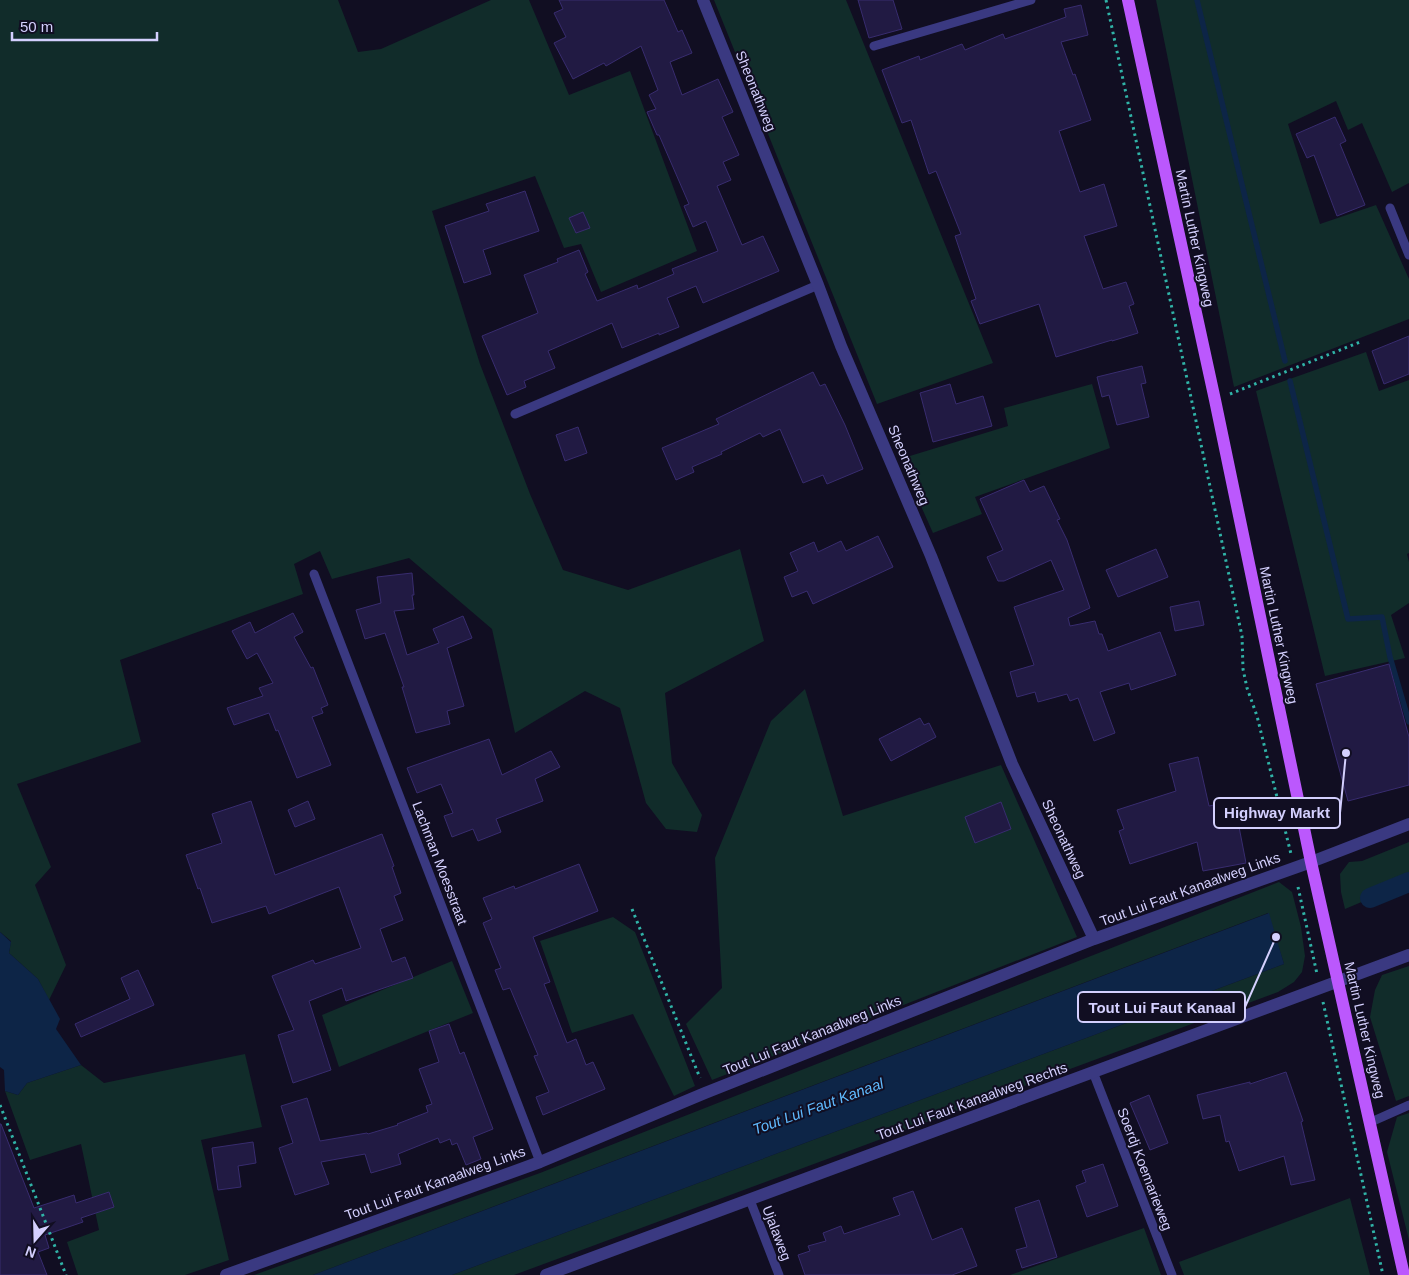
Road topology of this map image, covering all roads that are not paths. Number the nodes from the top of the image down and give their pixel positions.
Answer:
1 (703, 0) edge
2 (1031, 0) edge
3 (1128, 0) edge
4 (874, 46) dead end
5 (1390, 208) dead end
6 (1409, 255) edge
7 (818, 285) junction
8 (516, 414) dead end
9 (314, 574) dead end
10 (1409, 824) edge
11 (1311, 862) junction
12 (1094, 939) junction
13 (1409, 955) edge
14 (1338, 982) junction
15 (1093, 1072) junction
16 (1409, 1105) edge
17 (1371, 1122) junction
18 (540, 1162) junction
19 (750, 1200) junction
20 (568, 1271) edge
21 (226, 1275) edge
22 (546, 1275) edge
23 (779, 1275) edge
24 (1172, 1275) edge
25 (1404, 1275) edge

1 - 7 street, Sheonathweg
2 - 4 lane
3 - 11 main road, Martin Luther Kingweg
5 - 6 lane
7 - 8 lane
7 - 12 street, Sheonathweg
9 - 18 lane, Lachman Moesstraat
10 - 11 street, Tout Lui Faut Kanaalweg Links
11 - 12 street, Tout Lui Faut Kanaalweg Links
11 - 14 main road, Martin Luther Kingweg
12 - 18 street, Tout Lui Faut Kanaalweg Links
13 - 14 street, Tout Lui Faut Kanaalweg Rechts
14 - 15 street, Tout Lui Faut Kanaalweg Rechts
14 - 17 main road, Martin Luther Kingweg
15 - 19 street, Tout Lui Faut Kanaalweg Rechts
15 - 24 lane, Soerdj Koemarieweg
16 - 17 lane
17 - 25 main road, Martin Luther Kingweg
18 - 21 street, Tout Lui Faut Kanaalweg Links
19 - 20 street, Tout Lui Faut Kanaalweg Rechts
19 - 23 lane, Ujalaweg
20 - 22 street, Tout Lui Faut Kanaalweg Rechts

